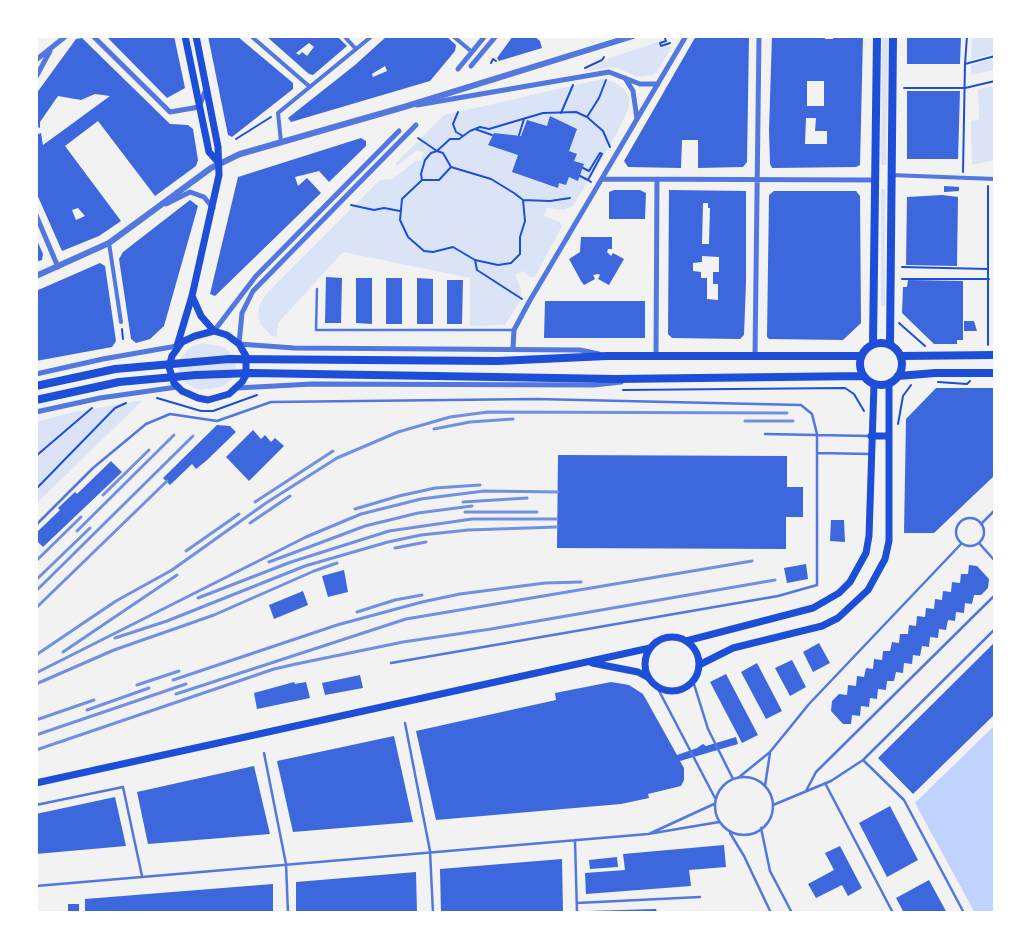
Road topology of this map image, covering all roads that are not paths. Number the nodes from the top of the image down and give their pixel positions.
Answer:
1 (66, 36) edge
2 (94, 36) edge
3 (185, 36) edge
4 (196, 36) edge
5 (251, 36) edge
6 (344, 36) edge
7 (372, 36) edge
8 (453, 36) edge
9 (485, 36) edge
10 (496, 36) edge
11 (633, 36) edge
12 (686, 36) edge
13 (759, 36) edge
14 (877, 36) edge
15 (893, 36) edge
16 (356, 49) junction
17 (50, 51) junction
18 (472, 52) junction
19 (36, 60) edge
20 (472, 66) dead end
21 (458, 69) dead end
22 (36, 77) edge
23 (625, 78) junction
24 (658, 84) junction
25 (310, 87) junction
26 (206, 88) junction
27 (199, 107) junction
28 (404, 107) junction
29 (637, 120) junction
30 (416, 125) dead end
31 (399, 131) dead end
32 (280, 142) junction
33 (219, 163) junction
34 (891, 175) junction
35 (602, 179) junction
36 (657, 179) junction
37 (757, 179) junction
38 (995, 179) edge
39 (875, 180) junction
40 (160, 206) junction
41 (213, 208) junction
42 (36, 215) edge
43 (109, 243) junction
44 (58, 267) junction
45 (36, 276) edge
46 (317, 290) dead end
47 (192, 296) junction
48 (121, 322) road end
49 (514, 330) junction
50 (214, 332) junction
51 (239, 344) junction
52 (873, 344) junction
53 (890, 344) junction
54 (177, 346) junction
55 (513, 348) junction
56 (755, 355) junction
57 (607, 356) junction
58 (656, 356) junction
59 (861, 356) junction
60 (901, 356) junction
61 (995, 356) edge
62 (36, 374) edge
63 (995, 374) edge
64 (863, 376) junction
65 (898, 376) junction
66 (661, 378) junction
67 (874, 384) junction
68 (889, 384) junction
69 (36, 386) edge
70 (177, 387) junction
71 (237, 388) junction
72 (36, 400) edge
73 (36, 412) edge
74 (765, 434) dead end
75 (816, 434) junction
76 (887, 435) junction
77 (871, 436) junction
78 (817, 453) junction
79 (871, 454) junction
80 (995, 510) edge
81 (981, 524) junction
82 (36, 525) edge
83 (979, 543) junction
84 (961, 544) junction
85 (995, 561) edge
86 (995, 595) edge
87 (995, 629) edge
88 (686, 641) junction
89 (650, 648) junction
90 (391, 663) dead end
91 (589, 663) junction
92 (699, 665) junction
93 (649, 678) junction
94 (693, 681) junction
95 (657, 687) junction
96 (405, 722) dead end
97 (770, 752) junction
98 (264, 753) dead end
99 (864, 760) junction
100 (738, 778) junction
101 (733, 779) junction
102 (36, 783) edge
103 (825, 784) junction
104 (764, 786) junction
105 (806, 791) junction
106 (716, 799) junction
107 (715, 804) junction
108 (36, 805) edge
109 (772, 805) junction
110 (720, 822) junction
111 (761, 828) junction
112 (730, 831) junction
113 (648, 834) junction
114 (575, 840) junction
115 (430, 851) junction
116 (286, 864) junction
117 (142, 876) junction
118 (36, 886) edge
119 (700, 897) dead end
120 (577, 903) junction
121 (288, 913) edge
122 (433, 913) edge
123 (577, 913) edge
124 (771, 913) edge
125 (792, 913) edge
126 (893, 913) edge
127 (964, 913) edge

1 - 17 street
2 - 27 street
3 - 27 main road
4 - 26 main road
5 - 25 street
6 - 16 street
7 - 16 street
8 - 18 street
9 - 18 street
10 - 20 street
11 - 28 street
12 - 24 street
13 - 37 street
14 - 39 main road
15 - 34 main road
16 - 25 street
17 - 19 street
17 - 22 street
18 - 21 street
23 - 24 street
23 - 28 street
23 - 29 street
24 - 29 street
25 - 32 street
26 - 27 street
26 - 33 main road
27 - 33 main road
28 - 32 street
29 - 35 street
30 - 51 street
31 - 50 street
32 - 33 street
33 - 40 street
33 - 41 main road
34 - 38 street
34 - 53 main road
35 - 36 street
35 - 49 street
36 - 37 street
36 - 58 street
37 - 39 street
37 - 56 street
39 - 52 main road
40 - 41 street
40 - 43 street
41 - 47 main road
42 - 44 street
43 - 44 street
43 - 48 street
44 - 45 street
46 - 49 lane
47 - 50 main road
47 - 54 main road
49 - 55 street
50 - 51 main road
50 - 54 main road
51 - 55 street
51 - 71 main road
52 - 53 main road
52 - 59 main road
53 - 60 main road
54 - 62 street
54 - 70 main road
55 - 57 street
56 - 58 main road
56 - 59 main road
57 - 58 main road
57 - 69 main road
59 - 64 main road
60 - 61 main road
60 - 65 main road
63 - 65 main road
64 - 66 main road
64 - 67 main road
65 - 68 main road
66 - 71 street
66 - 72 main road
67 - 68 main road
67 - 77 main road
68 - 76 main road
70 - 71 main road
70 - 73 street
74 - 75 lane
75 - 77 lane
75 - 78 lane
75 - 82 lane
76 - 77 main road
76 - 92 main road
77 - 79 main road
78 - 79 lane
78 - 90 lane
79 - 88 main road
80 - 81 lane
81 - 83 lane
81 - 84 lane
83 - 84 lane
83 - 85 lane
84 - 97 lane
86 - 105 lane
87 - 99 lane
88 - 89 main road
88 - 92 main road
89 - 91 main road
89 - 93 main road
91 - 93 main road
91 - 102 main road
92 - 94 main road
93 - 95 main road
94 - 95 main road
94 - 101 lane
95 - 106 lane
96 - 115 lane
97 - 100 lane
97 - 104 lane
98 - 116 lane
99 - 103 lane
99 - 127 lane
100 - 101 lane
100 - 104 lane
101 - 106 lane
103 - 105 lane
103 - 126 lane
104 - 109 lane
105 - 109 lane
106 - 107 lane
107 - 110 lane
107 - 113 lane
108 - 117 lane
109 - 111 lane
110 - 112 lane
110 - 113 lane
111 - 112 lane
111 - 125 lane
112 - 124 lane
113 - 114 lane
114 - 115 lane
114 - 120 lane
115 - 116 lane
115 - 122 lane
116 - 117 lane
116 - 121 lane
117 - 118 lane
119 - 120 lane
120 - 123 lane

